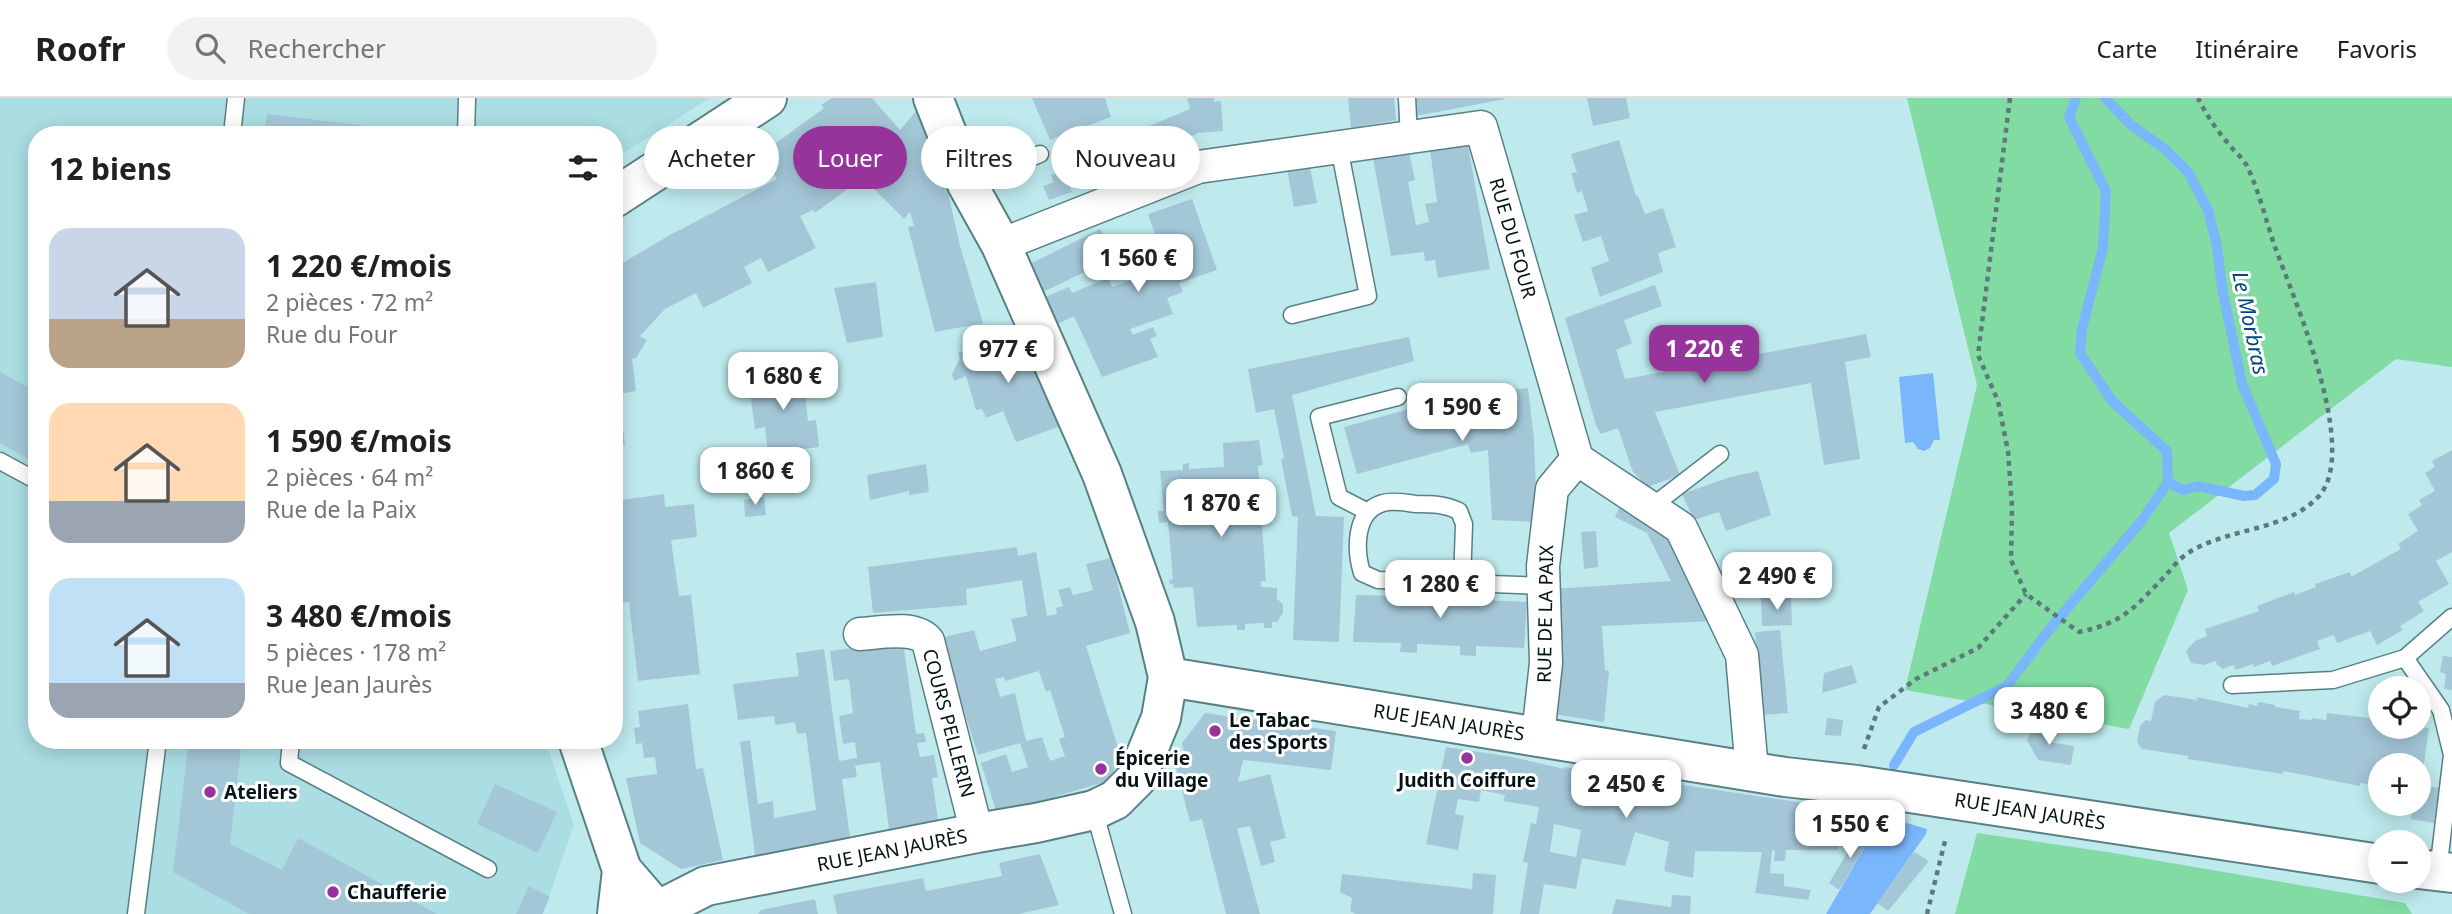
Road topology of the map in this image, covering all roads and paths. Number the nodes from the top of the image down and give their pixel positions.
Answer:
1 (236, 98) edge
2 (467, 98) edge
3 (767, 98) edge
4 (933, 98) edge
5 (1407, 98) edge
6 (2010, 98) edge
7 (2197, 98) edge
8 (233, 126) edge
9 (466, 126) edge
10 (944, 126) edge
11 (1409, 138) junction
12 (1339, 147) junction
13 (1040, 154) dead end
14 (1037, 155) edge
15 (970, 189) edge
16 (623, 192) edge
17 (1001, 245) junction
18 (1292, 315) dead end
19 (1398, 397) dead end
20 (1720, 454) dead end
21 (1577, 459) junction
22 (0, 461) edge
23 (28, 476) edge
24 (1650, 508) junction
25 (1368, 512) junction
26 (1462, 583) junction
27 (1544, 586) junction
28 (2025, 594) junction
29 (2452, 617) edge
30 (860, 634) dead end
31 (2406, 658) junction
32 (1168, 677) junction
33 (2232, 685) dead end
34 (1538, 736) junction
35 (1865, 744) dead end
36 (157, 749) edge
37 (290, 749) edge
38 (581, 749) edge
39 (2452, 755) edge
40 (1752, 771) junction
41 (1954, 799) junction
42 (1094, 810) junction
43 (978, 833) junction
44 (2368, 862) edge
45 (488, 869) dead end
46 (2436, 871) edge
47 (640, 913) edge
48 (136, 914) edge
49 (1123, 914) edge
50 (1927, 914) edge

1 - 8 lane
2 - 9 lane
3 - 16 main road
4 - 10 main road
5 - 11 lane
6 - 28 path
7 - 28 path
11 - 12 street, RUE DU FOUR
11 - 21 street, RUE DU FOUR
12 - 17 street, RUE DU FOUR
12 - 18 lane
13 - 14 lane
15 - 17 main road
17 - 32 main road
19 - 25 lane
20 - 24 lane
21 - 24 street
21 - 27 street, RUE DE LA PAIX
22 - 23 lane
24 - 40 street
25 - 26 lane
25 - 26 lane
26 - 27 lane
27 - 34 street, RUE DE LA PAIX
28 - 35 path
29 - 31 lane
30 - 43 street, COURS PELLERIN
31 - 33 lane
31 - 39 lane
32 - 34 main road, RUE JEAN JAURÈS
32 - 42 main road, RUE JEAN JAURÈS
34 - 40 main road, RUE JEAN JAURÈS
36 - 48 lane
37 - 45 lane
38 - 47 main road
39 - 46 lane
40 - 41 main road, RUE JEAN JAURÈS
41 - 44 main road, RUE JEAN JAURÈS
41 - 50 path
42 - 43 main road, RUE JEAN JAURÈS
42 - 49 lane
43 - 47 main road, RUE JEAN JAURÈS

